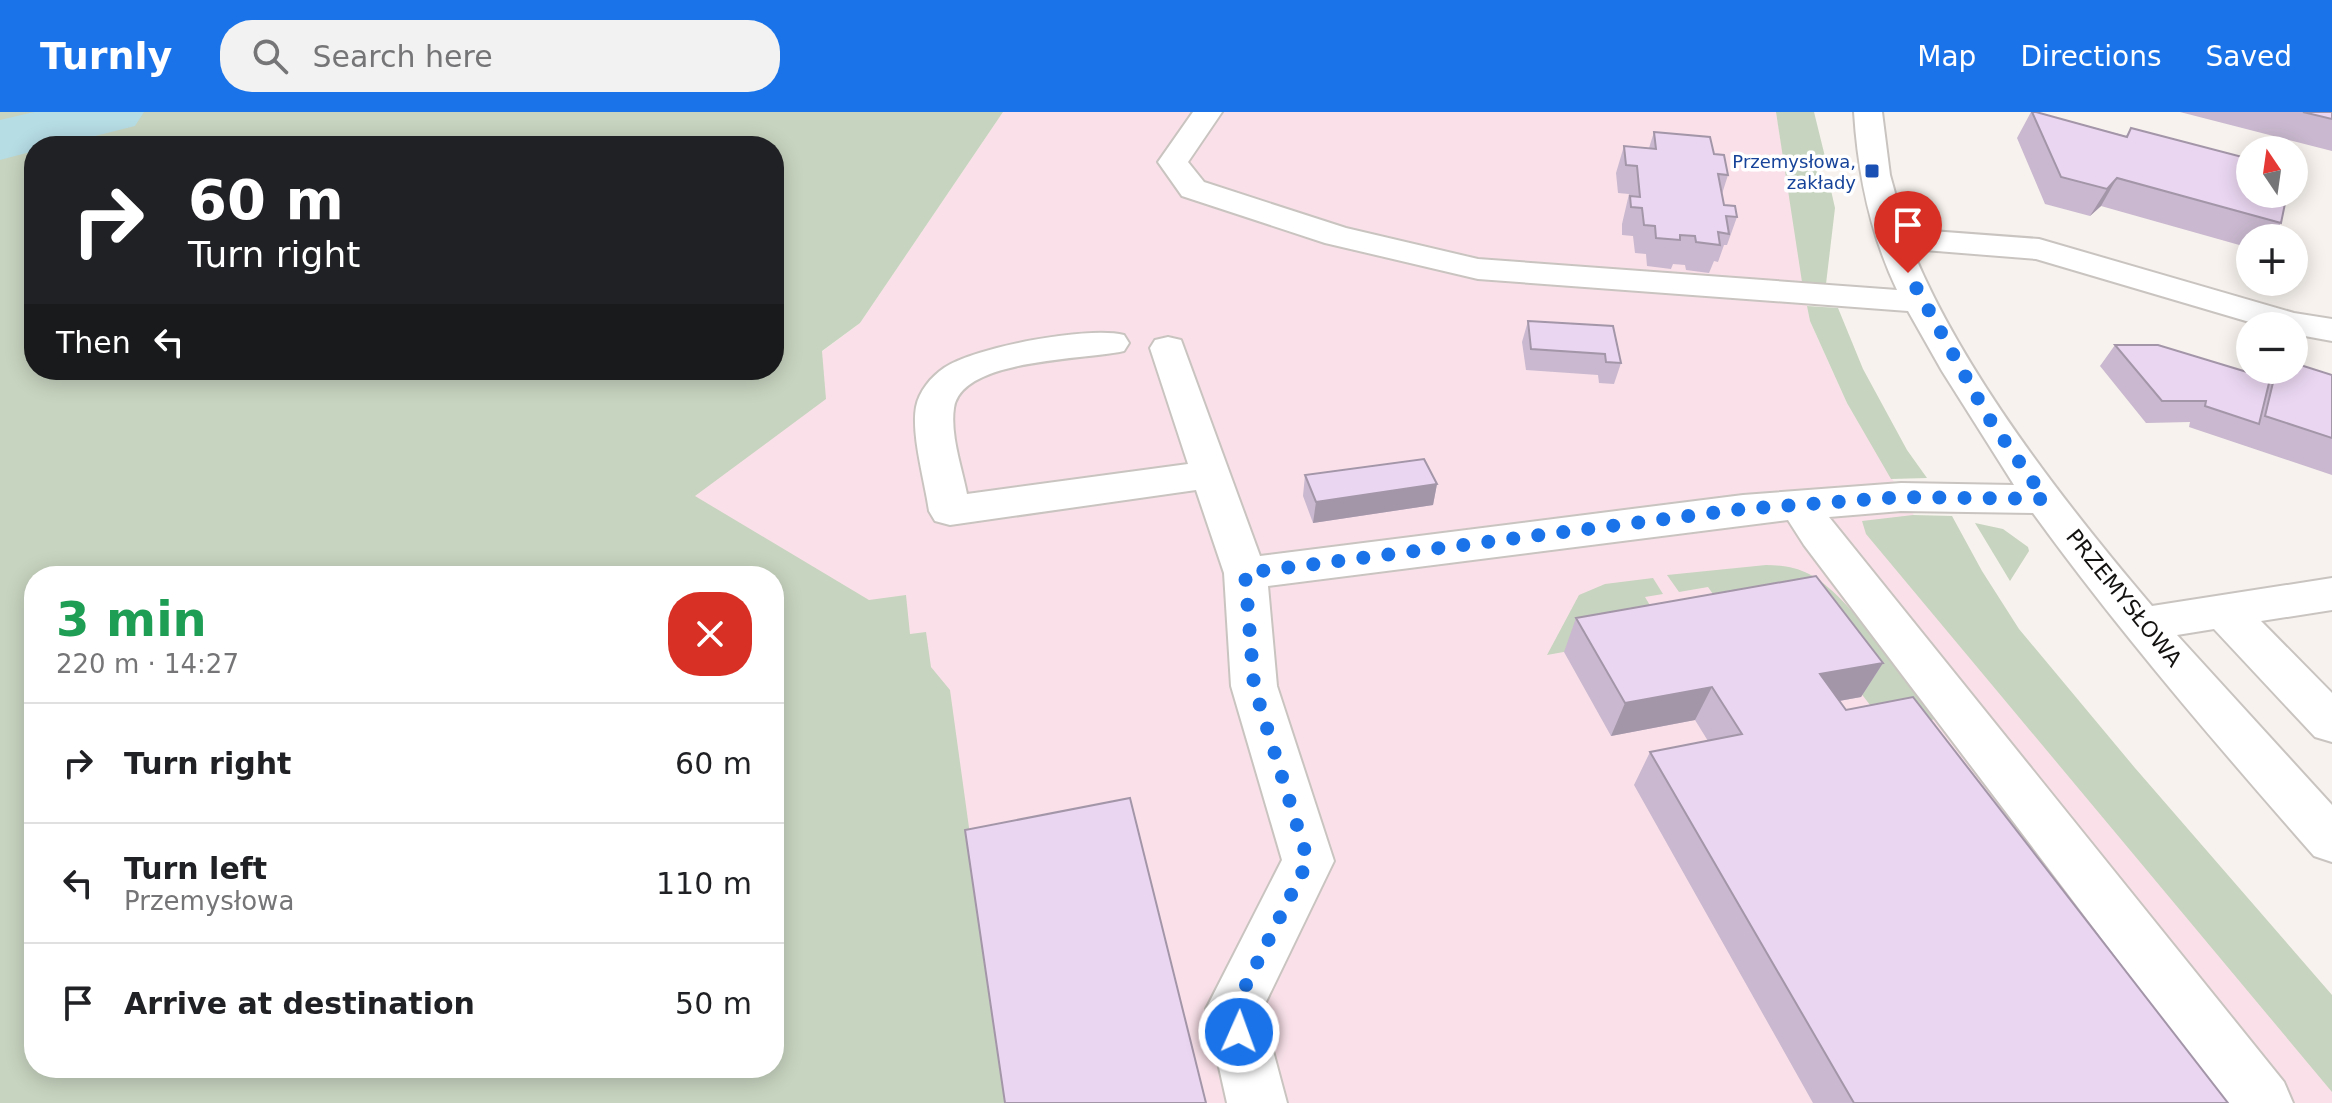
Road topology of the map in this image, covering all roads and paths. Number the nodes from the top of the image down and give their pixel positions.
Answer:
1 (1208, 112) edge
2 (1868, 112) edge
3 (1891, 238) junction
4 (1921, 302) junction
5 (2332, 330) edge
6 (1111, 343) dead end
7 (1168, 348) dead end
8 (1211, 474) junction
9 (2045, 499) junction
10 (1800, 505) junction
11 (1245, 573) junction
12 (2332, 594) edge
13 (2225, 612) junction
14 (2141, 624) junction
15 (2332, 723) edge
16 (2332, 840) edge
17 (1257, 1103) edge
18 (2263, 1103) edge

1 - 4 street
2 - 3 street, PRZEMYSŁOWA
3 - 4 street, PRZEMYSŁOWA
3 - 5 street
4 - 9 street, PRZEMYSŁOWA
6 - 8 street
7 - 8 street
8 - 11 street
9 - 10 street
9 - 14 street, PRZEMYSŁOWA
10 - 11 street
10 - 18 street
11 - 17 street
12 - 13 street
13 - 14 street
13 - 15 street
14 - 16 street, PRZEMYSŁOWA

